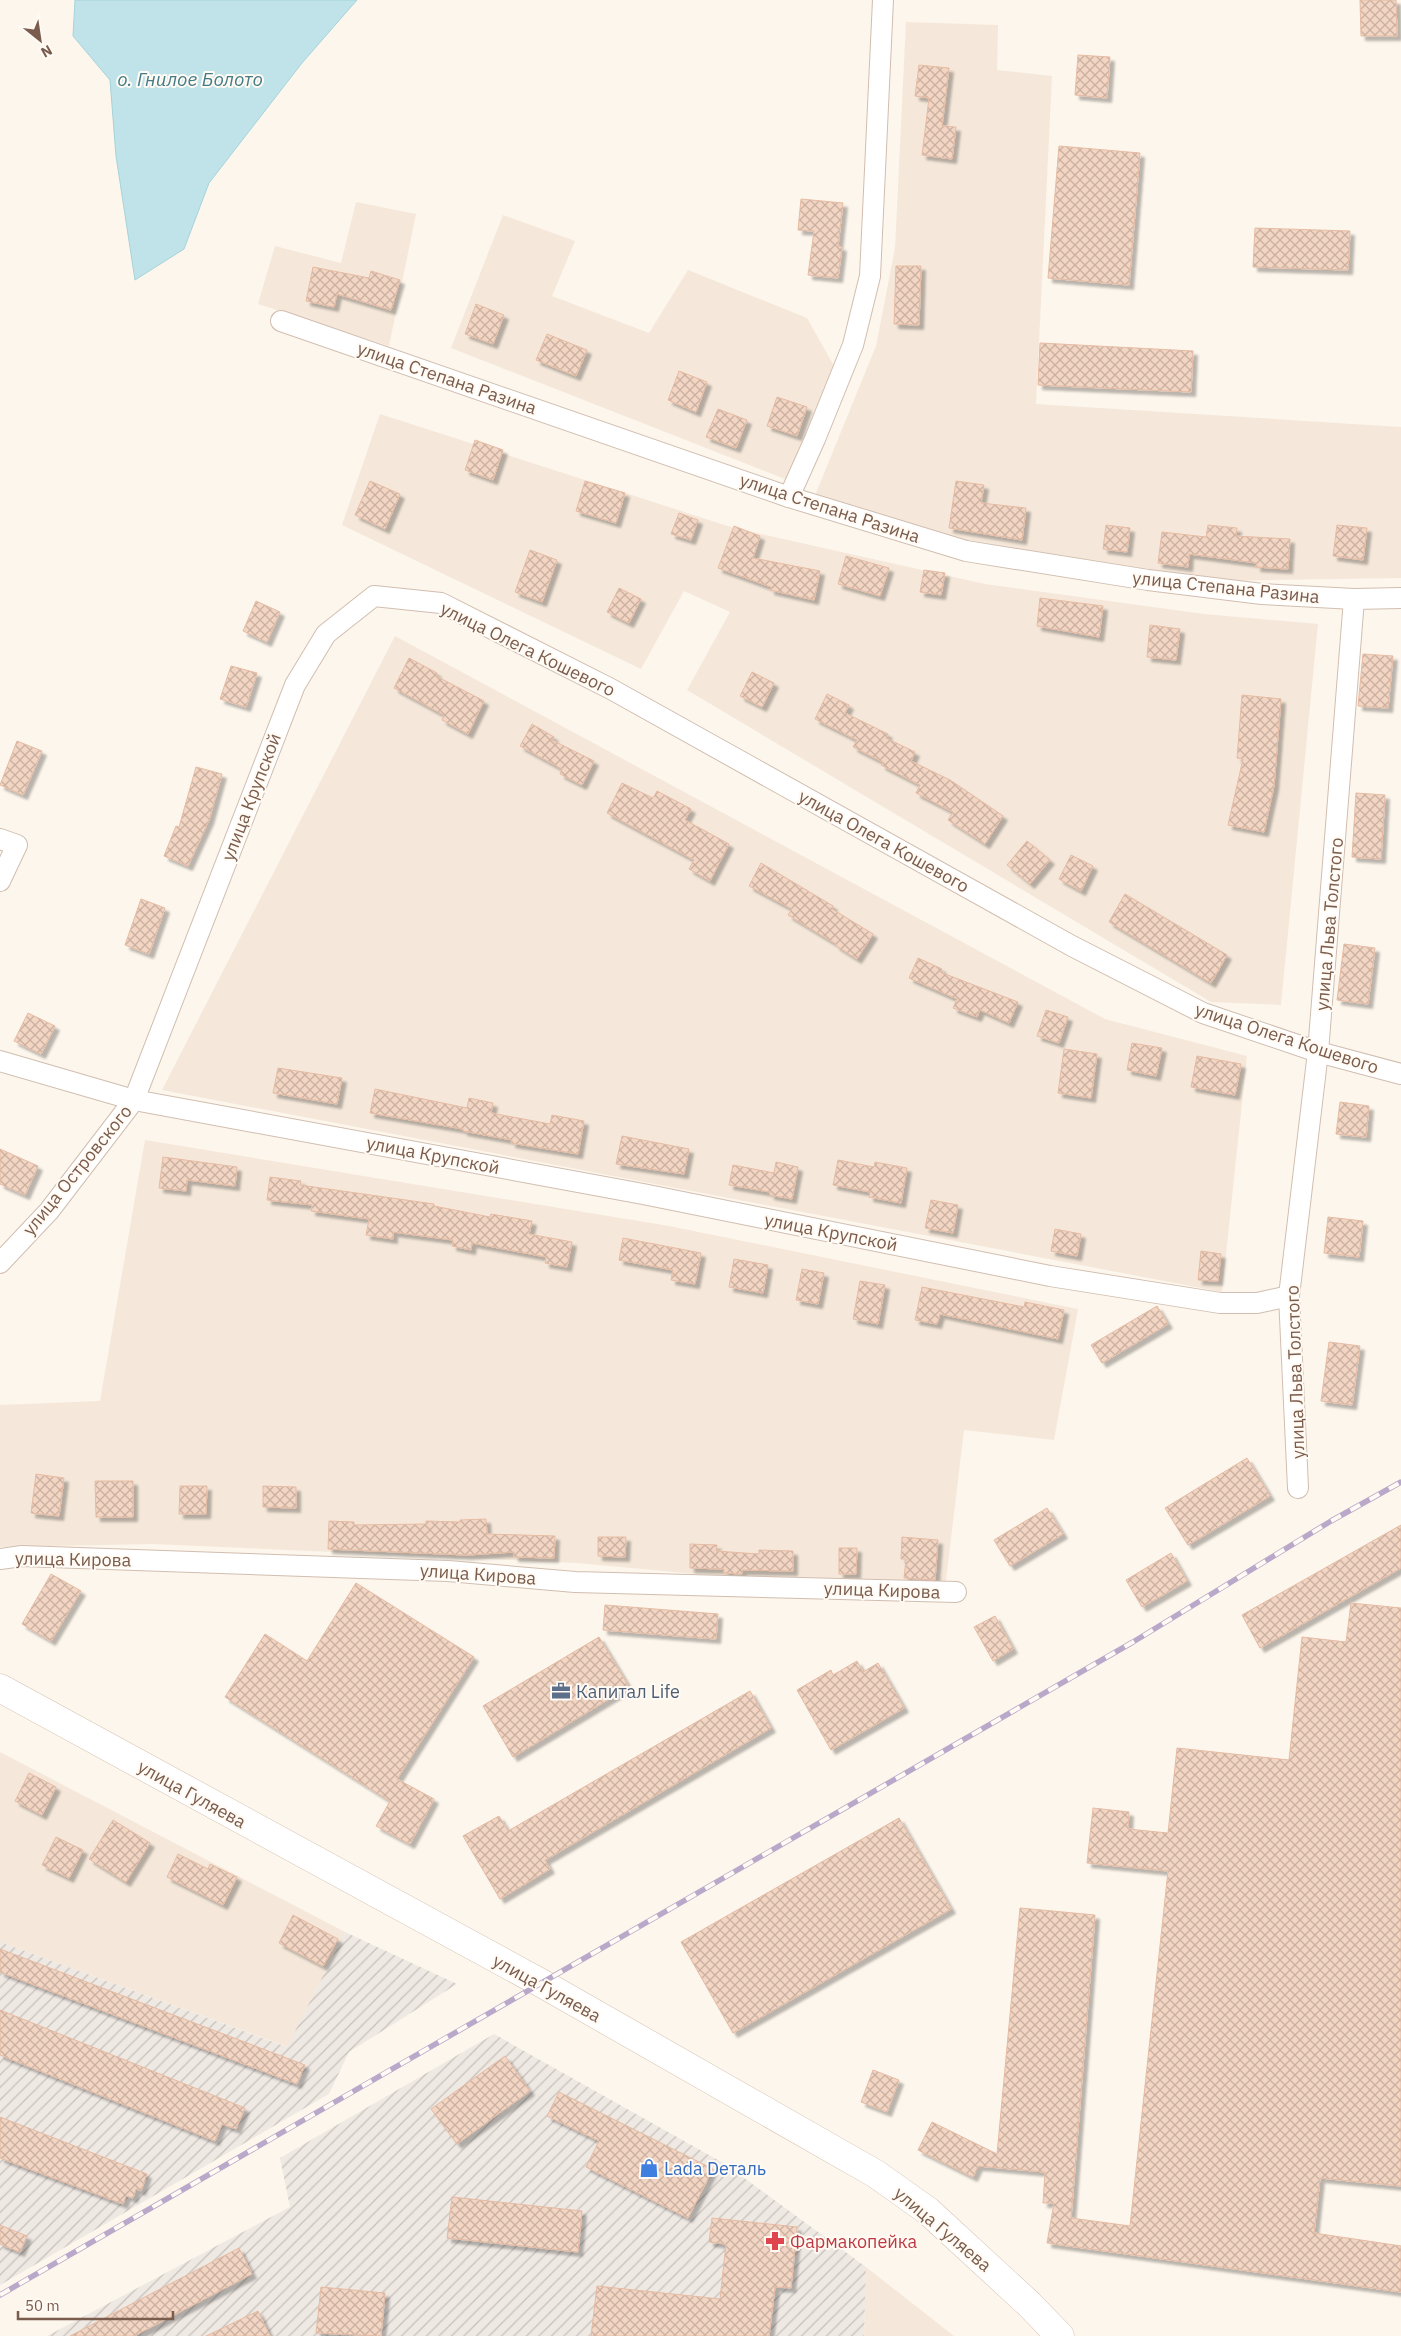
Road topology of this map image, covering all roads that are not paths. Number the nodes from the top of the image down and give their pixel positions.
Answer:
1 (883, 0) edge
2 (281, 321) dead end
3 (789, 497) junction
4 (374, 596) joint
5 (1401, 598) edge
6 (1354, 599) junction
7 (0, 838) edge
8 (0, 881) edge
9 (1318, 1052) junction
10 (0, 1062) edge
11 (1401, 1074) edge
12 (134, 1100) junction
13 (0, 1263) edge
14 (1289, 1296) junction
15 (1298, 1488) dead end
16 (0, 1559) edge
17 (956, 1592) dead end
18 (0, 1688) edge
19 (1060, 2336) edge

1 - 3 street
2 - 3 street, улица Степана Разина
3 - 6 street, улица Степана Разина
4 - 9 street, улица Олега Кошевого
4 - 12 street, улица Крупской
5 - 6 street, улица Степана Разина
6 - 9 street, улица Льва Толстого
7 - 8 street
9 - 11 street, улица Олега Кошевого
9 - 14 street, улица Льва Толстого
10 - 12 street
12 - 13 street, улица Островского
12 - 14 street, улица Крупской
14 - 15 street, улица Льва Толстого
16 - 17 street, улица Кирова
18 - 19 main road, улица Гуляева

